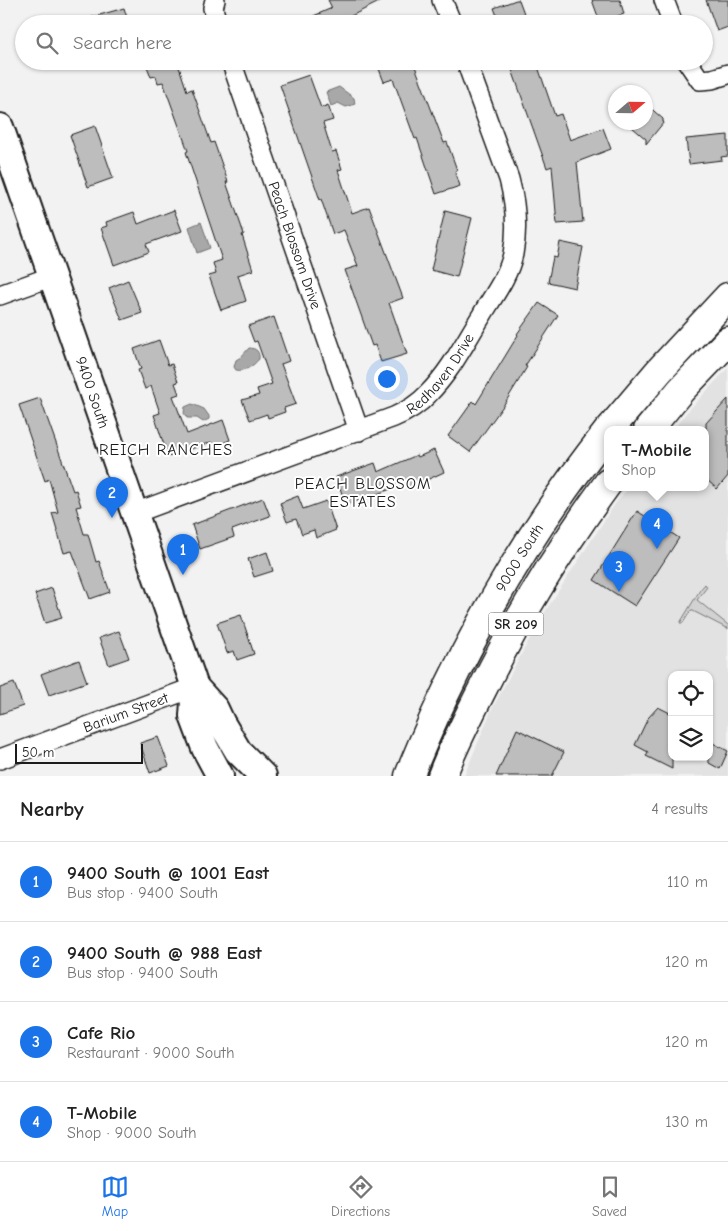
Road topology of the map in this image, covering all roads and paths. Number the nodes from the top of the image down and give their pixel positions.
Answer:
1 (215, 0) edge
2 (442, 0) edge
3 (664, 0) edge
4 (215, 15) edge
5 (448, 15) edge
6 (670, 15) edge
7 (233, 70) edge
8 (469, 70) edge
9 (693, 70) edge
10 (728, 74) edge
11 (0, 127) edge
12 (53, 276) junction
13 (0, 295) edge
14 (728, 297) edge
15 (728, 340) edge
16 (613, 426) edge
17 (651, 426) edge
18 (359, 430) junction
19 (604, 438) edge
20 (604, 489) edge
21 (135, 513) junction
22 (195, 687) junction
23 (0, 759) edge
24 (220, 776) edge
25 (263, 776) edge
26 (409, 776) edge
27 (442, 776) edge

1 - 4 street
2 - 5 street
3 - 6 street
7 - 18 street, Peach Blossom Drive
8 - 18 street, Redhaven Drive
9 - 10 street
11 - 12 main road, 9400 South
12 - 13 street
12 - 21 main road, 9400 South
14 - 16 main road, 9000 South / SR 209
15 - 17 main road
18 - 21 street, Redhaven Drive
19 - 26 main road, 9000 South / SR 209
20 - 27 main road, 9000 South / SR 209
21 - 22 main road, 9400 South
22 - 23 street, Barium Street
22 - 24 main road, 9400 South
22 - 25 main road, 9400 South

